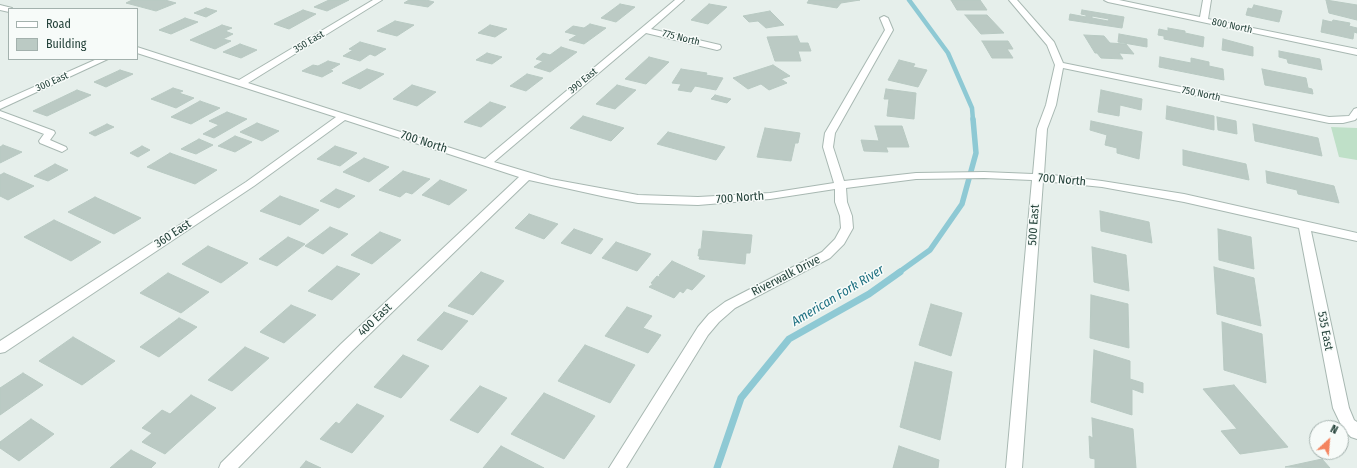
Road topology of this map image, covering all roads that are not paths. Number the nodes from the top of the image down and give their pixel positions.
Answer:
1 (378, 0) edge
2 (680, 0) edge
3 (1017, 0) edge
4 (1108, 0) edge
5 (1207, 0) edge
6 (884, 18) dead end
7 (1204, 20) junction
8 (645, 30) junction
9 (717, 47) dead end
10 (138, 50) edge
11 (1357, 52) edge
12 (102, 60) edge
13 (1059, 65) junction
14 (240, 83) junction
15 (0, 106) edge
16 (1357, 111) edge
17 (0, 114) edge
18 (344, 116) junction
19 (62, 149) dead end
20 (486, 163) junction
21 (528, 176) junction
22 (1037, 177) junction
23 (840, 185) junction
24 (1304, 224) junction
25 (1357, 237) edge
26 (0, 348) edge
27 (1357, 432) edge
28 (227, 468) edge
29 (617, 468) edge
30 (1014, 468) edge

1 - 14 street, 350 East
2 - 8 street, 390 East
3 - 13 street
4 - 7 street, 800 North
5 - 7 street
6 - 23 street, Riverwalk Drive
7 - 11 street, 800 North
8 - 9 street, 775 North
8 - 20 street, 390 East
10 - 14 street, 700 North
12 - 15 street, 300 East
13 - 16 street, 750 North
13 - 22 street, 500 East
14 - 18 street, 700 North
17 - 19 street
18 - 20 street, 700 North
18 - 26 street, 360 East
20 - 21 street, 700 North
21 - 23 street, 700 North
21 - 28 street, 400 East
22 - 23 street, 700 North
22 - 24 street, 700 North
22 - 30 street, 500 East
23 - 29 street, Riverwalk Drive
24 - 25 street, 700 North
24 - 27 street, 535 East

